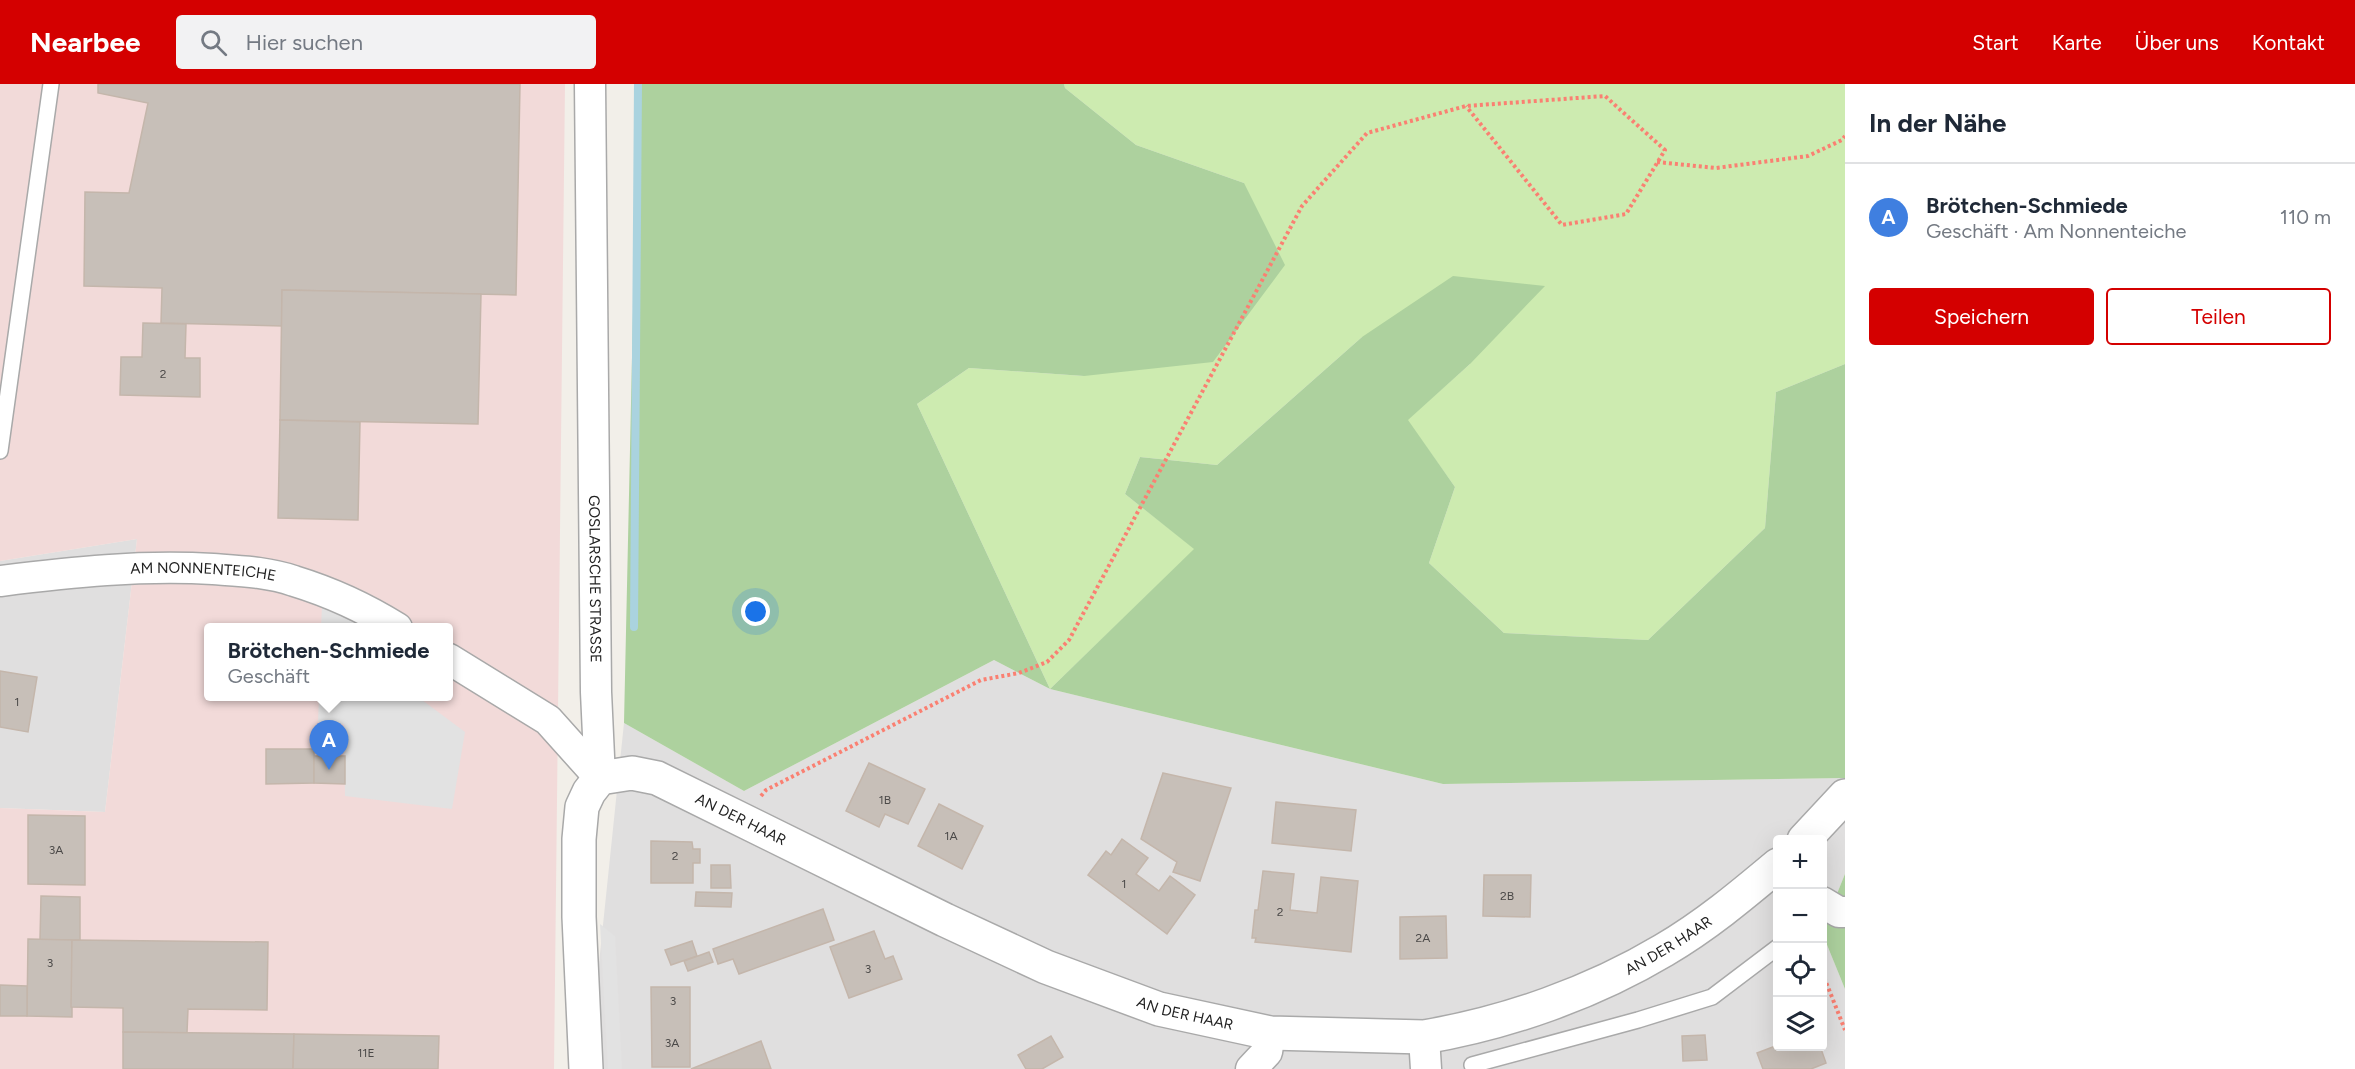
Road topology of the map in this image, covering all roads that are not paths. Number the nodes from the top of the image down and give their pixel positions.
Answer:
1 (51, 84) edge
2 (590, 84) edge
3 (0, 451) edge
4 (0, 581) edge
5 (390, 623) edge
6 (453, 661) edge
7 (600, 778) junction
8 (1845, 796) edge
9 (1809, 835) edge
10 (1773, 869) edge
11 (1773, 951) edge
12 (1270, 1033) junction
13 (1424, 1037) junction
14 (1472, 1065) dead end
15 (586, 1069) edge
16 (1251, 1069) edge
17 (1426, 1069) edge

1 - 3 lane
2 - 7 street, GOSLARSCHE STRASSE
4 - 5 street, AM NONNENTEICHE
6 - 7 street
7 - 12 street, AN DER HAAR
7 - 15 street
8 - 9 street
10 - 13 street, AN DER HAAR
11 - 14 lane
12 - 13 street, AN DER HAAR
12 - 16 street
13 - 17 street

